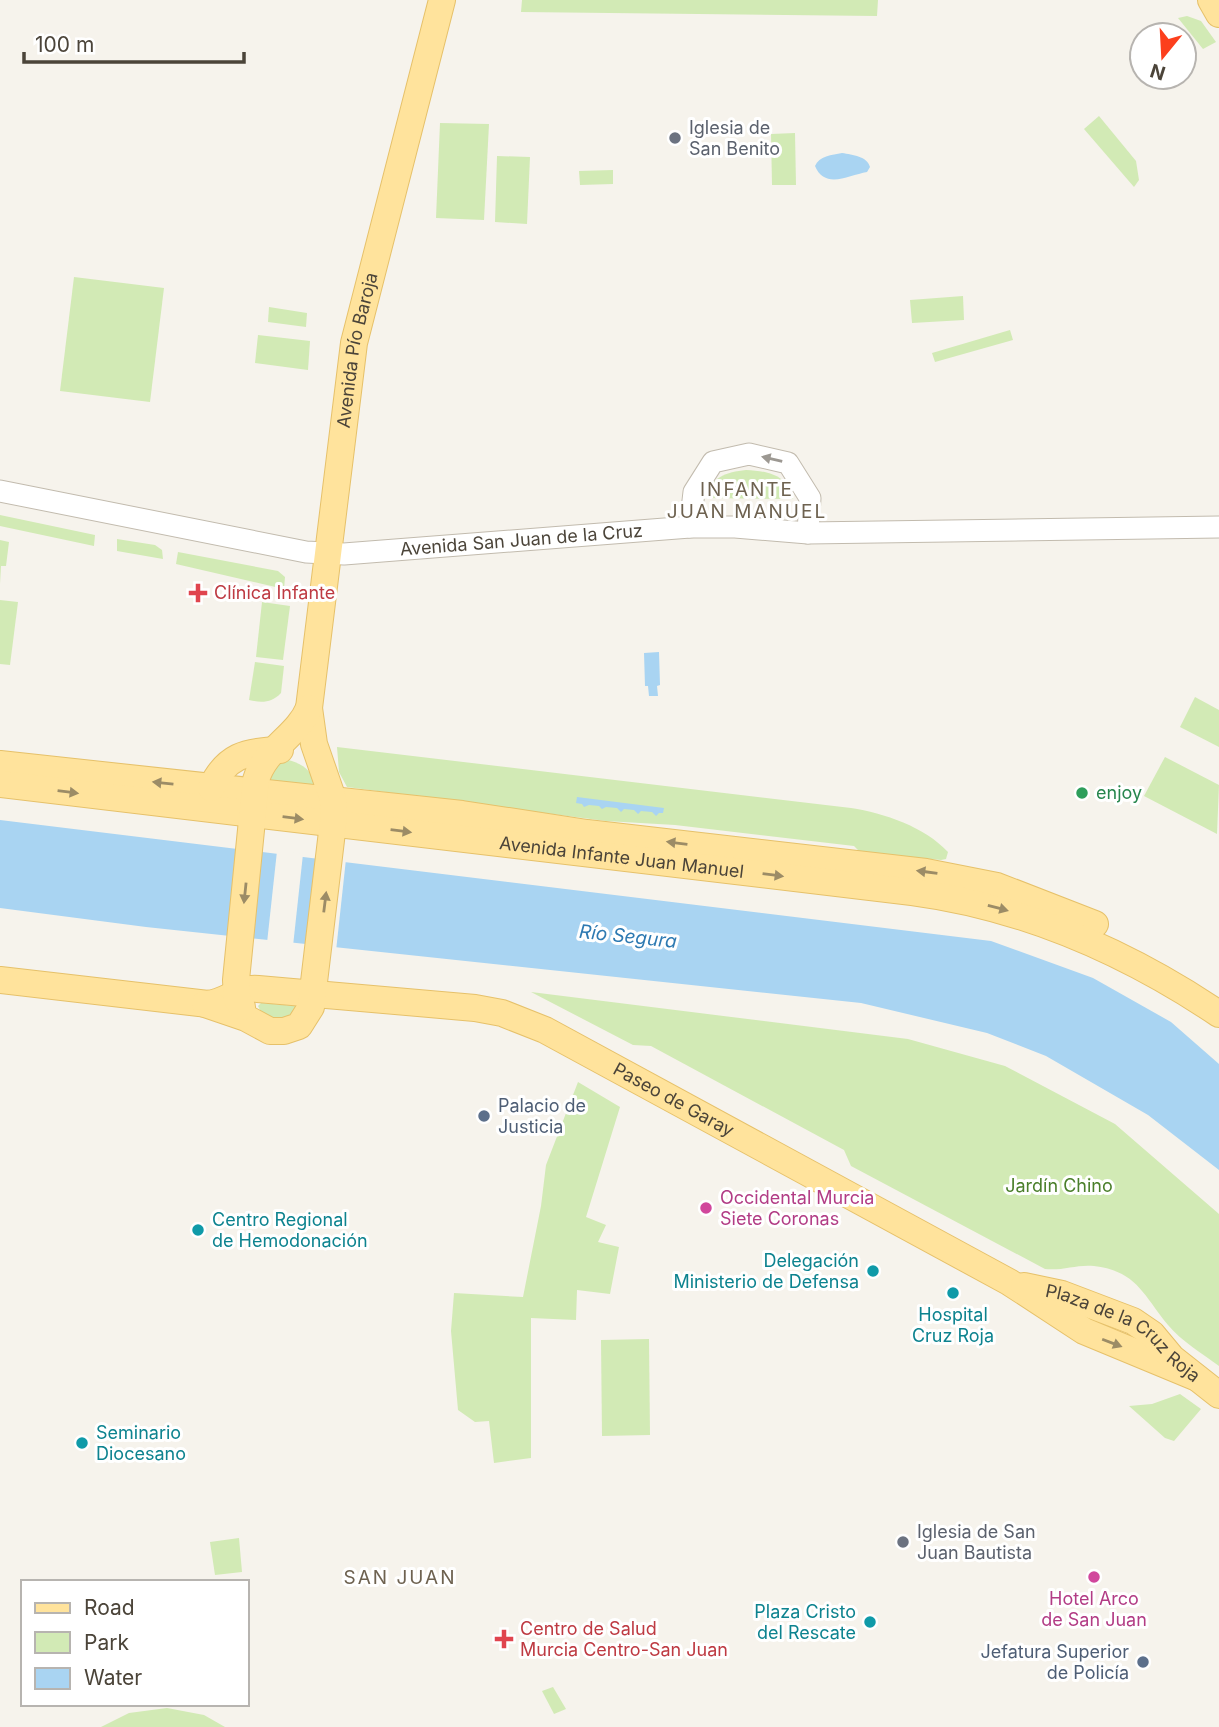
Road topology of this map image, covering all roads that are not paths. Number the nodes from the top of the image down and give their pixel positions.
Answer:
1 (442, 0) edge
2 (1211, 0) edge
3 (1219, 14) edge
4 (0, 491) edge
5 (690, 527) junction
6 (1219, 527) edge
7 (808, 533) junction
8 (328, 553) junction
9 (309, 708) junction
10 (272, 750) junction
11 (318, 760) junction
12 (0, 764) edge
13 (0, 784) edge
14 (211, 788) junction
15 (253, 813) junction
16 (333, 822) junction
17 (0, 969) edge
18 (0, 980) edge
19 (29, 983) junction
20 (1219, 992) edge
21 (237, 993) junction
22 (313, 995) junction
23 (203, 1003) junction
24 (1219, 1014) edge
25 (260, 1025) junction
26 (1009, 1282) joint
27 (1219, 1395) edge

1 - 8 main road, Avenida Pío Baroja
2 - 3 main road
4 - 8 street, Avenida San Juan de la Cruz
5 - 7 street, Avenida San Juan de la Cruz
7 -> 5 street
5 - 8 street, Avenida San Juan de la Cruz
6 - 7 street, Avenida San Juan de la Cruz
8 - 9 main road, Avenida Pío Baroja
9 - 10 main road
9 - 11 main road, Avenida Pío Baroja
10 - 11 main road
10 - 14 main road
10 - 15 main road
11 - 16 main road, Avenida Pío Baroja
14 -> 12 main road, Avenida Infante Juan Manuel
13 -> 15 main road, Avenida Infante Juan Manuel
14 - 15 main road, Avenida Infante Juan Manuel
15 - 16 main road, Avenida Infante Juan Manuel
15 -> 21 main road
20 -> 16 main road, Avenida Infante Juan Manuel
22 -> 16 main road
16 -> 24 main road, Avenida Infante Juan Manuel
17 - 19 main road
18 - 19 main road
19 - 23 main road
21 - 22 main road, Paseo de Garay
21 - 23 main road, Paseo de Garay
21 - 25 main road
22 - 25 main road
22 - 26 main road, Paseo de Garay
23 - 25 main road
26 - 27 main road, Plaza de la Cruz Roja

